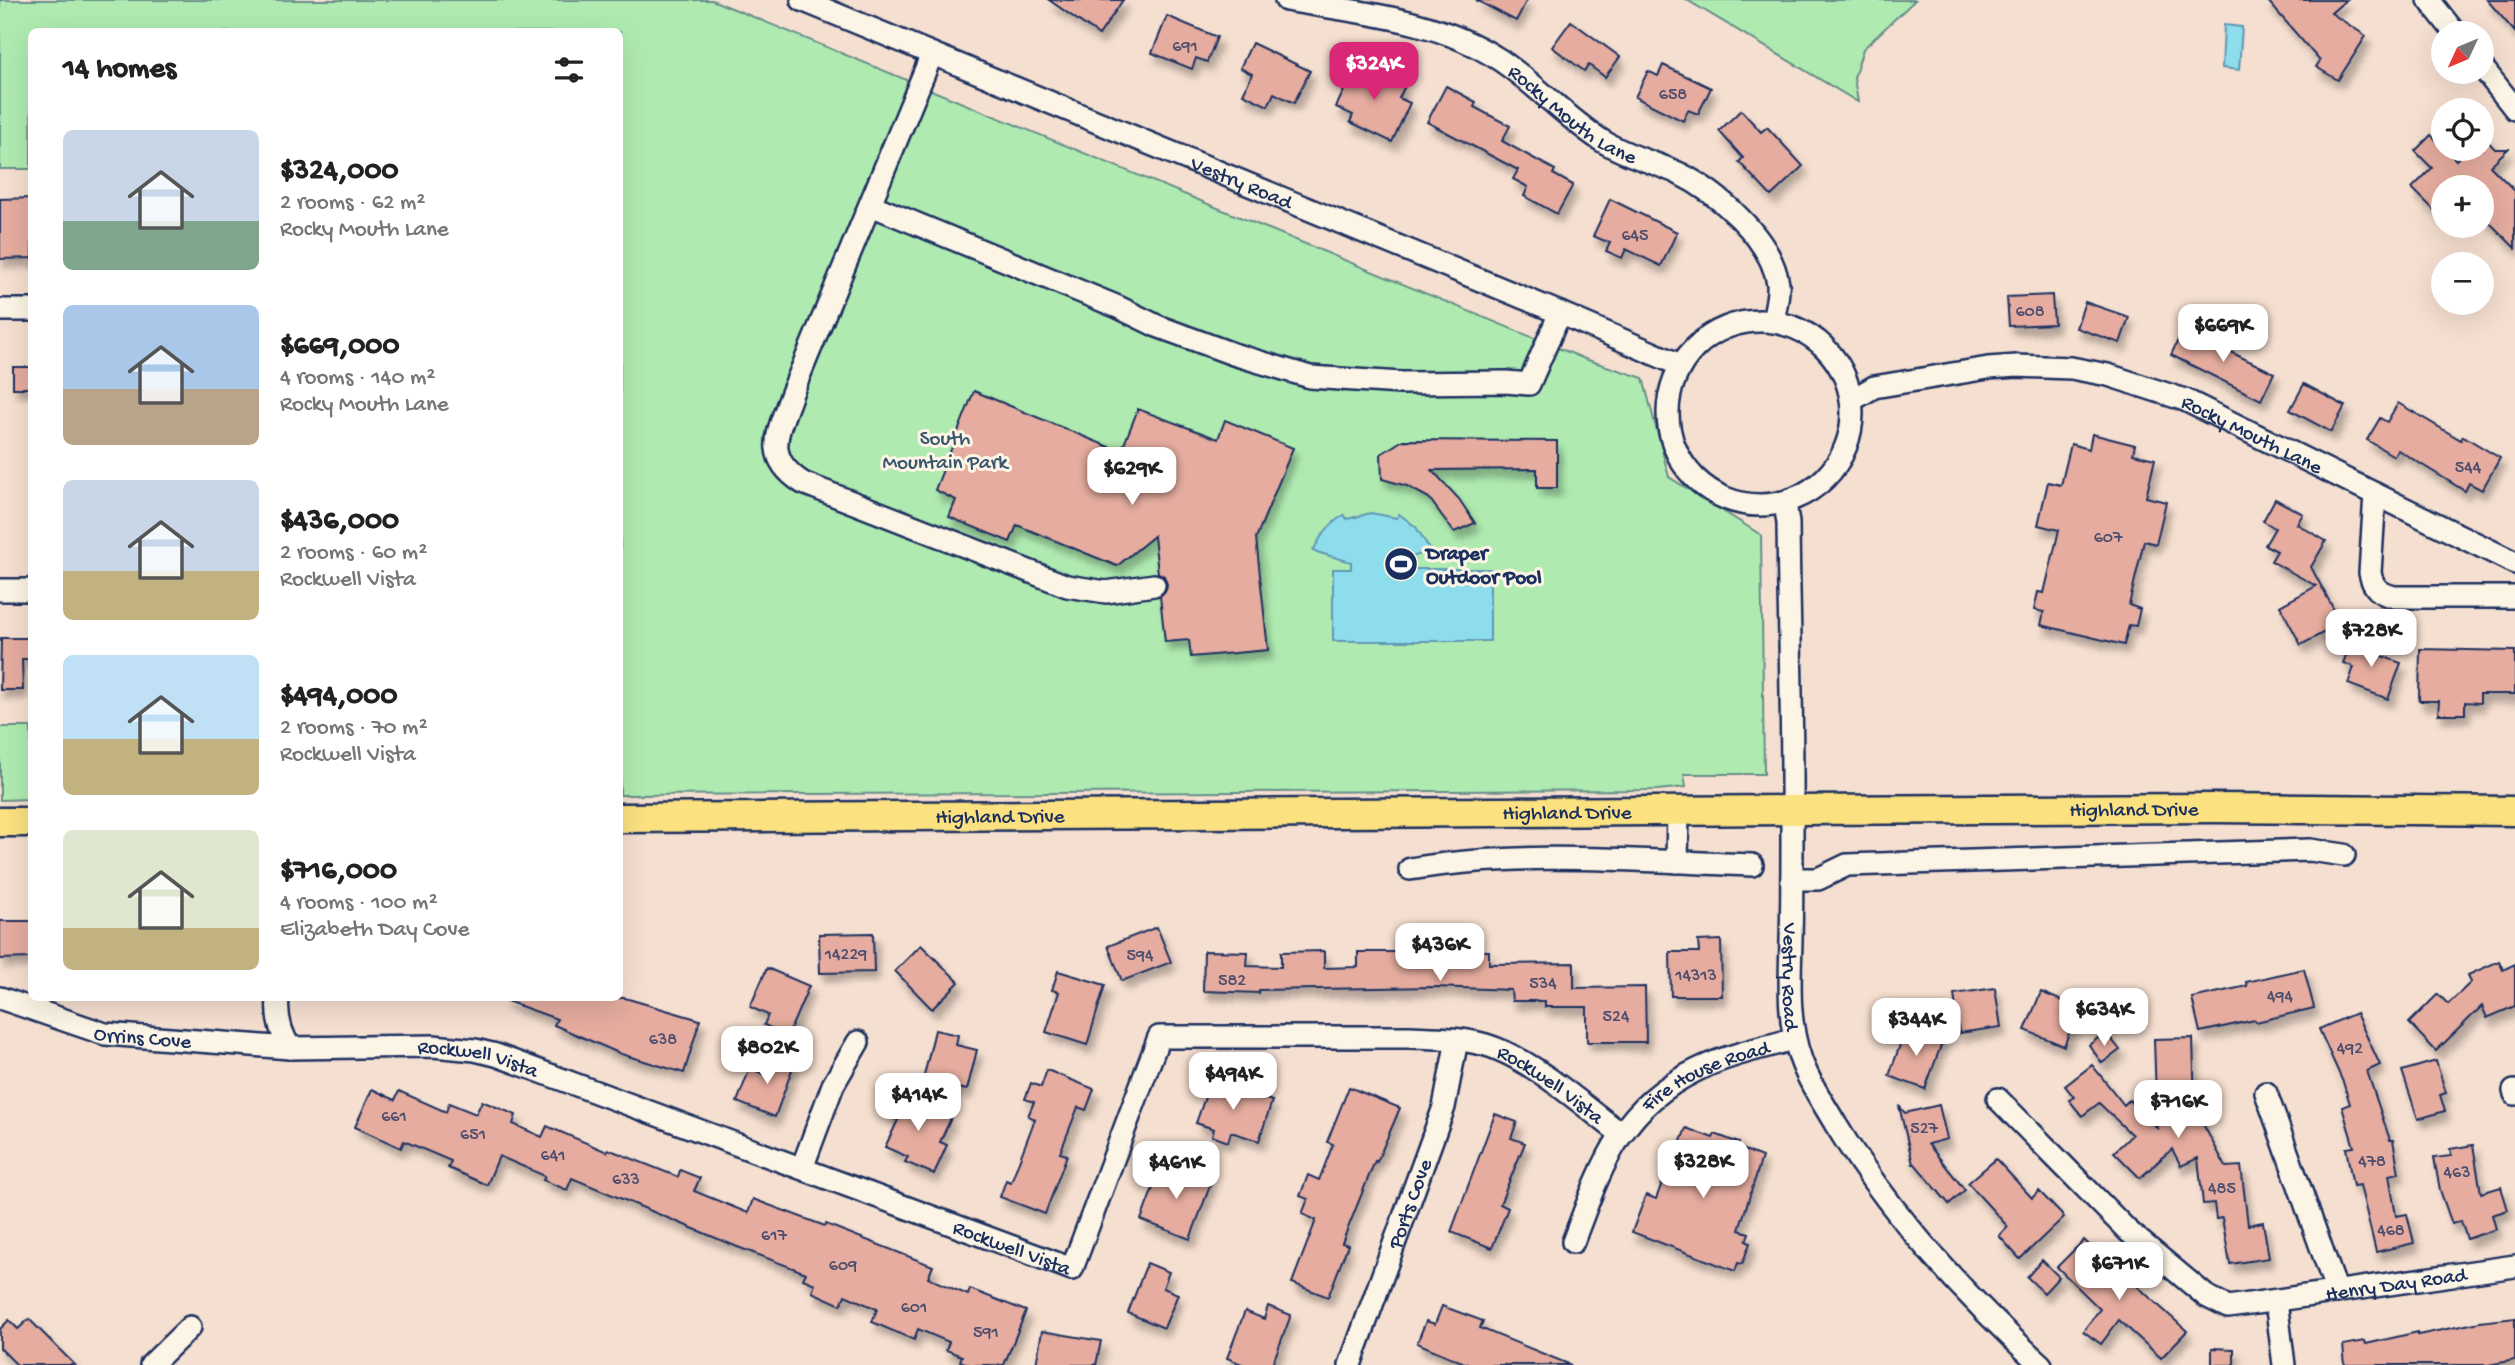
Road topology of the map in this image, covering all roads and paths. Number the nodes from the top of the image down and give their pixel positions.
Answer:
1 (802, 0) edge
2 (1286, 0) edge
3 (2429, 0) edge
4 (2446, 21) edge
5 (932, 54) junction
6 (2494, 82) edge
7 (2515, 109) edge
8 (871, 205) junction
9 (0, 310) edge
10 (28, 310) edge
11 (1560, 313) junction
12 (1773, 321) junction
13 (1680, 365) junction
14 (1852, 400) junction
15 (2375, 494) junction
16 (1785, 503) junction
17 (2515, 563) edge
18 (1154, 585) dead end
19 (0, 590) edge
20 (28, 590) edge
21 (2515, 597) edge
22 (1793, 810) junction
23 (1678, 811) junction
24 (2515, 811) edge
25 (623, 818) edge
26 (28, 821) edge
27 (0, 822) edge
28 (2344, 855) dead end
29 (1677, 862) junction
30 (1752, 865) dead end
31 (1410, 869) dead end
32 (1792, 879) junction
33 (0, 998) edge
34 (278, 1001) edge
35 (1794, 1039) junction
36 (1457, 1040) junction
37 (858, 1042) dead end
38 (290, 1048) junction
39 (2266, 1093) dead end
40 (1998, 1098) dead end
41 (1620, 1133) junction
42 (802, 1168) junction
43 (1573, 1242) dead end
44 (2515, 1266) edge
45 (2337, 1292) junction
46 (2276, 1301) junction
47 (190, 1327) dead end
48 (151, 1365) edge
49 (1350, 1365) edge
50 (2042, 1365) edge
51 (2284, 1365) edge

1 - 5 street, Vestry Road
2 - 12 street, Rocky Mouth Lane
3 - 4 street
5 - 8 street
5 - 11 street, Vestry Road
6 - 7 street
8 - 11 street
8 - 18 street
9 - 10 street
11 - 13 street, Vestry Road
12 - 13 street
12 - 14 street
13 - 16 street
14 - 15 street, Rocky Mouth Lane
14 - 16 street
15 - 17 street, Rocky Mouth Lane
15 - 21 street
16 - 22 street, Vestry Road
19 - 20 street
22 - 23 main road, Highland Drive
22 - 24 main road, Highland Drive
22 - 32 street, Vestry Road
23 - 25 main road, Highland Drive
23 - 29 street
26 - 27 main road
28 - 32 street
29 - 30 street
29 - 31 street
32 - 35 street, Vestry Road
33 - 38 street, Orrins Cove
34 - 38 street
35 - 41 street, Fire House Road
35 - 50 street, Vestry Road
36 - 41 street, Rockwell Vista
36 - 42 street, Rockwell Vista
36 - 49 street, Ports Cove
37 - 42 street
38 - 42 street, Rockwell Vista
39 - 45 street
40 - 46 street, Henry Day Road
41 - 43 street, Fire House Road
44 - 45 street, Henry Day Road
45 - 46 street, Henry Day Road
46 - 51 street
47 - 48 street

